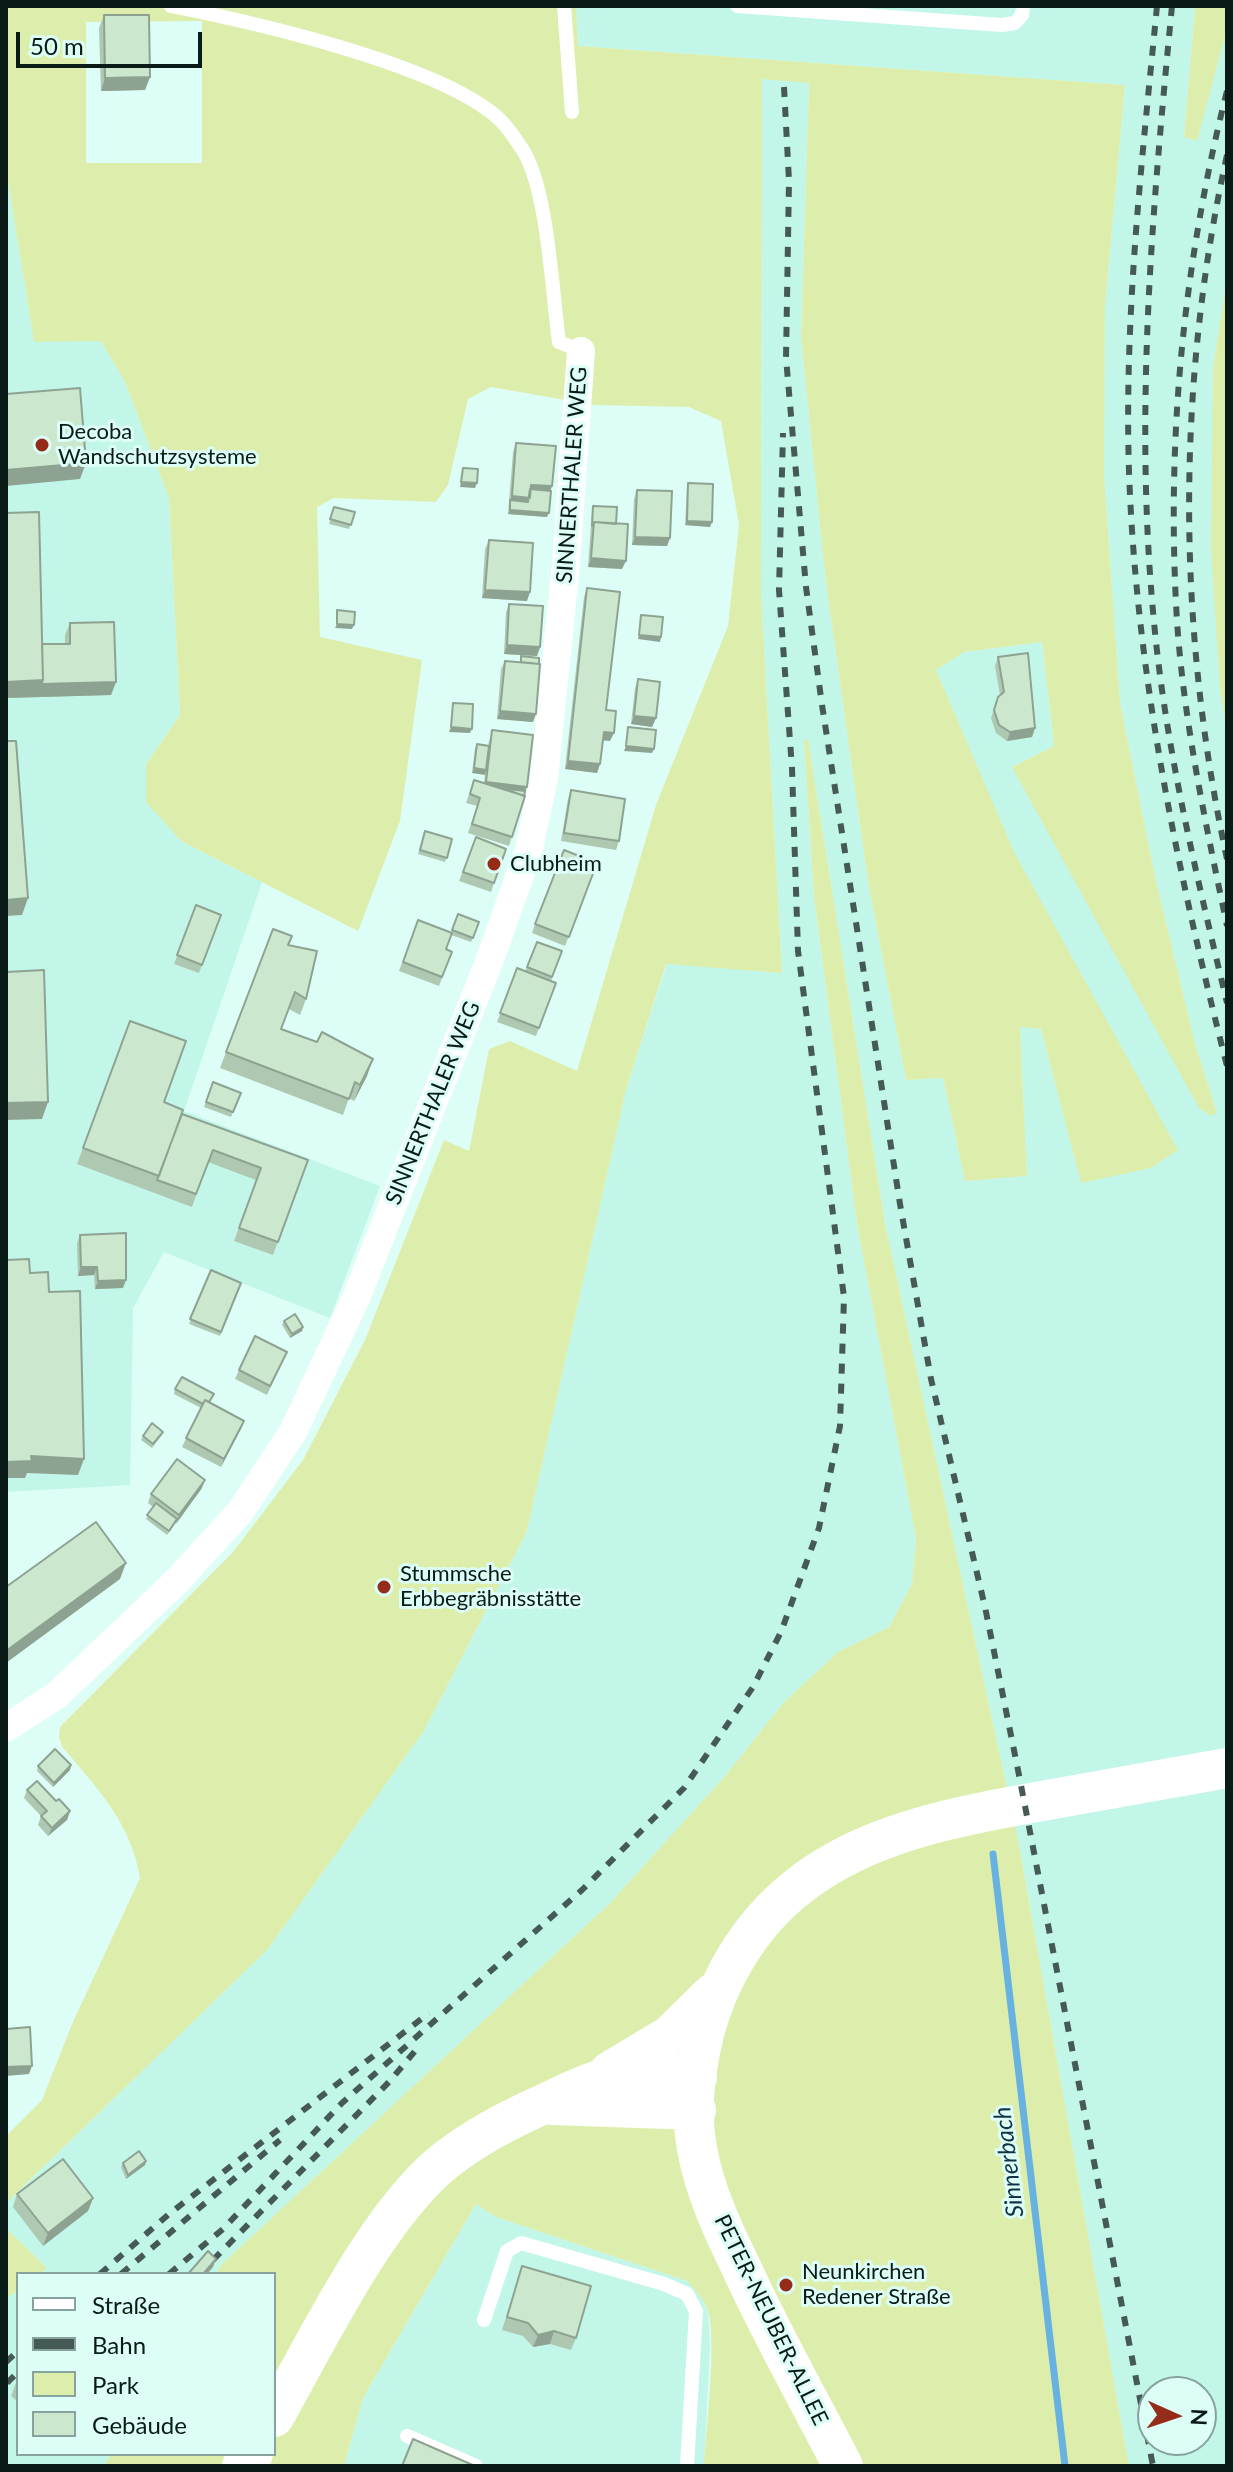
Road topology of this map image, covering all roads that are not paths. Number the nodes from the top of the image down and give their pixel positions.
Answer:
1 (171, 6) edge
2 (564, 6) edge
3 (737, 6) edge
4 (1023, 6) edge
5 (572, 112) dead end
6 (581, 351) joint
7 (6, 1728) edge
8 (1227, 1768) edge
9 (722, 1984) junction
10 (600, 2077) junction
11 (696, 2093) junction
12 (539, 2106) junction
13 (484, 2320) dead end
14 (276, 2413) edge
15 (407, 2436) dead end
16 (476, 2466) edge
17 (687, 2466) edge
18 (843, 2466) edge

1 - 6 lane
2 - 5 lane
3 - 4 lane
6 - 7 street, SINNERTHALER WEG
8 - 9 main road
9 - 10 main road
9 - 11 main road, PETER-NEUBER-ALLEE
10 - 11 main road
10 - 12 main road
11 - 12 main road
11 - 18 main road, PETER-NEUBER-ALLEE
12 - 14 main road
13 - 17 lane
15 - 16 lane

